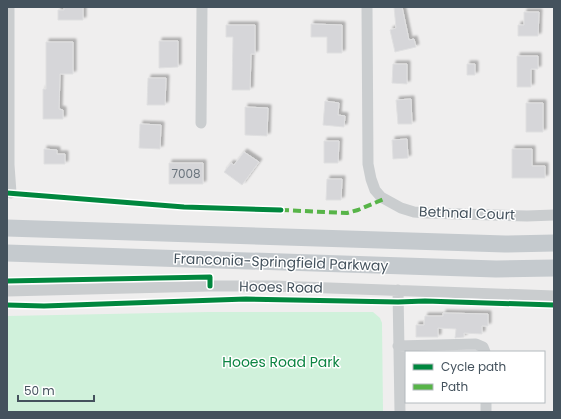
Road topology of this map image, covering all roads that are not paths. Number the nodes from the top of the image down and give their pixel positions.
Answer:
1 (9, 7) edge
2 (202, 7) edge
3 (367, 7) edge
4 (201, 123) dead end
5 (11, 193) dead end
6 (554, 215) edge
7 (7, 228) edge
8 (554, 243) edge
9 (7, 253) edge
10 (554, 268) edge
11 (398, 290) junction
12 (7, 291) edge
13 (554, 296) edge
14 (398, 346) junction
15 (485, 351) edge
16 (400, 412) edge

1 - 5 street
2 - 4 street
3 - 6 street, Bethnal Court
7 - 8 main road, Franconia-Springfield Parkway
9 - 10 main road, Franconia-Springfield Parkway
11 - 12 street, Hooes Road
11 - 13 street, Hooes Road
11 - 14 street
14 - 15 street
14 - 16 street

